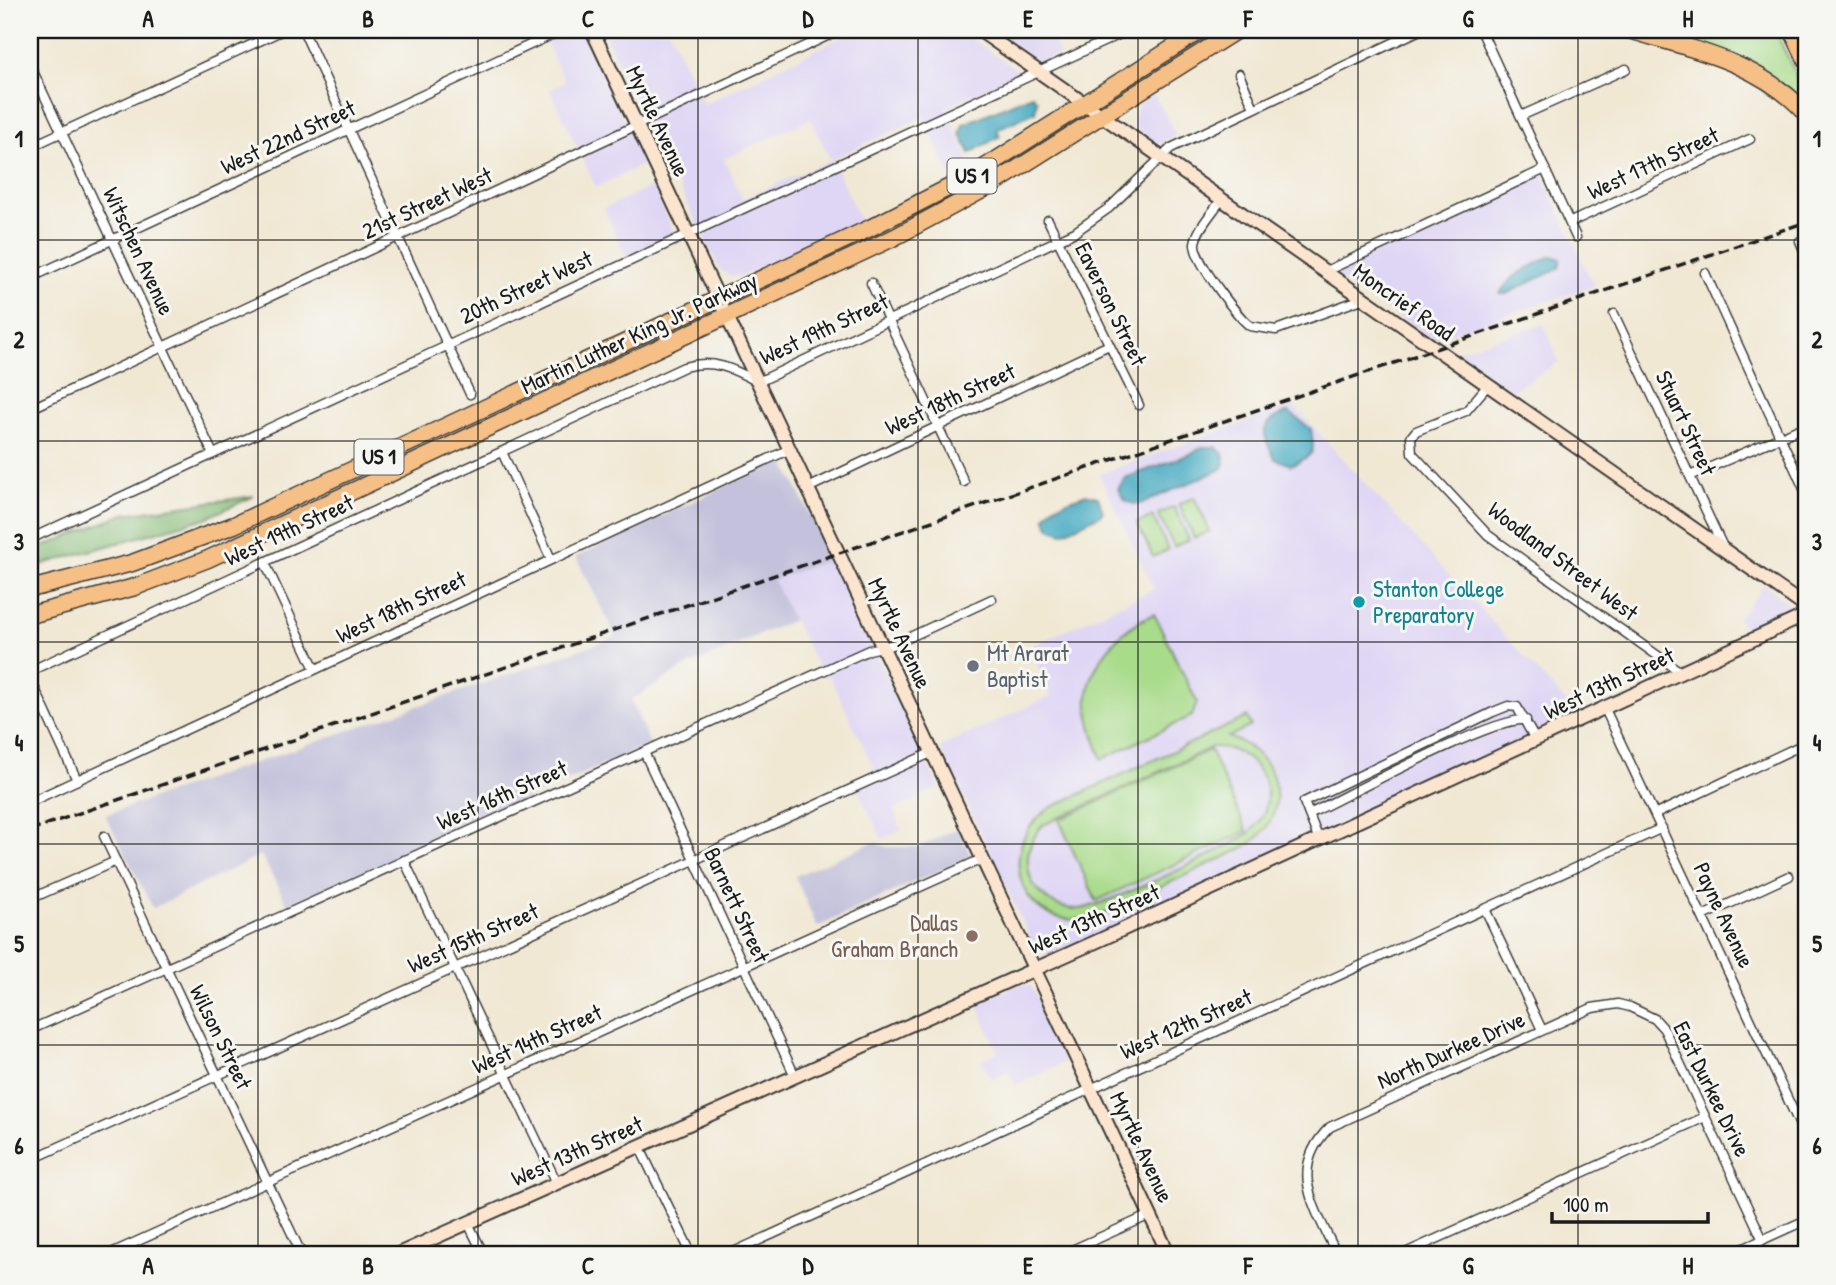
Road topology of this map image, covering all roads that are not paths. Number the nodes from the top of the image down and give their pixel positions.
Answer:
1 (284, 30) edge
2 (303, 30) edge
3 (562, 30) edge
4 (593, 30) edge
5 (840, 30) edge
6 (979, 30) edge
7 (1129, 30) edge
8 (1201, 30) edge
9 (1237, 30) edge
10 (1420, 30) edge
11 (1481, 30) edge
12 (1629, 30) edge
13 (1793, 30) edge
14 (1806, 58) edge
15 (30, 65) edge
16 (1626, 69) dead end
17 (1039, 72) junction
18 (1239, 74) dead end
19 (1084, 105) junction
20 (1254, 108) junction
21 (1806, 113) edge
22 (1523, 115) junction
23 (1100, 117) junction
24 (638, 126) junction
25 (349, 130) junction
26 (62, 132) junction
27 (1750, 139) dead end
28 (30, 148) edge
29 (1159, 157) junction
30 (1545, 169) junction
31 (1221, 201) junction
32 (1048, 220) dead end
33 (1571, 222) junction
34 (688, 233) junction
35 (400, 237) junction
36 (1576, 237) dead end
37 (113, 240) junction
38 (1059, 241) junction
39 (1800, 241) dead end
40 (1806, 255) edge
41 (1324, 272) junction
42 (1705, 273) dead end
43 (30, 278) edge
44 (871, 283) dead end
45 (719, 299) junction
46 (1362, 299) junction
47 (1614, 314) dead end
48 (727, 317) junction
49 (889, 320) junction
50 (449, 344) junction
51 (1109, 345) junction
52 (163, 347) junction
53 (758, 382) junction
54 (1488, 385) junction
55 (470, 394) dead end
56 (1139, 405) dead end
57 (30, 409) edge
58 (939, 426) junction
59 (1806, 426) edge
60 (1781, 437) junction
61 (790, 449) junction
62 (502, 452) junction
63 (213, 454) junction
64 (1690, 476) junction
65 (964, 482) dead end
66 (808, 488) junction
67 (1806, 492) edge
68 (30, 539) edge
69 (1724, 549) junction
70 (551, 559) junction
71 (132, 563) junction
72 (265, 563) junction
73 (30, 589) edge
74 (992, 599) dead end
75 (1806, 607) edge
76 (31, 612) edge
77 (1806, 615) edge
78 (884, 647) junction
79 (315, 668) junction
80 (30, 671) edge
81 (1682, 673) junction
82 (30, 678) edge
83 (1605, 709) junction
84 (1526, 720) junction
85 (1536, 741) junction
86 (1806, 743) edge
87 (644, 752) junction
88 (933, 752) junction
89 (77, 780) junction
90 (30, 802) edge
91 (1309, 814) junction
92 (1656, 814) junction
93 (1662, 828) junction
94 (104, 836) dead end
95 (1319, 840) junction
96 (984, 859) junction
97 (404, 860) junction
98 (694, 860) junction
99 (116, 861) junction
100 (1790, 876) dead end
101 (30, 900) edge
102 (1485, 909) junction
103 (1703, 916) junction
104 (456, 967) junction
105 (745, 967) junction
106 (167, 968) junction
107 (1034, 968) junction
108 (1630, 1007) joint
109 (30, 1030) edge
110 (1542, 1030) junction
111 (219, 1074) junction
112 (506, 1074) junction
113 (795, 1076) junction
114 (1092, 1089) junction
115 (1705, 1117) junction
116 (1806, 1138) edge
117 (639, 1146) junction
118 (30, 1160) edge
119 (268, 1182) junction
120 (557, 1183) junction
121 (1150, 1215) junction
122 (1806, 1220) edge
123 (468, 1223) junction
124 (1763, 1240) junction
125 (107, 1255) edge
126 (302, 1255) edge
127 (396, 1255) edge
128 (484, 1255) edge
129 (692, 1255) edge
130 (727, 1255) edge
131 (1061, 1255) edge
132 (1169, 1255) edge
133 (1337, 1255) edge
134 (1401, 1255) edge
135 (1729, 1255) edge

1 - 26 street
2 - 25 street
3 - 25 street, West 22nd Street
4 - 24 main road, Myrtle Avenue
5 - 24 street, 21st Street West
6 - 17 main road, Moncrief Road
7 - 17 street, 20th Street West
8 - 19 highway, Martin Luther King Jr. Parkway / US 1
9 - 23 highway, Martin Luther King Jr. Parkway / US 1
10 - 20 street, West 19th Street
11 - 22 street
12 - 21 highway
13 - 14 highway
15 - 26 street, Witschen Avenue
16 - 22 street
17 - 19 main road, Moncrief Road
17 - 34 street, 20th Street West
18 - 20 street
19 - 23 main road, Moncrief Road
19 - 45 highway, Martin Luther King Jr. Parkway / US 1
20 - 29 street, West 19th Street
22 - 30 street
23 - 29 main road, Moncrief Road
23 - 48 highway, Martin Luther King Jr. Parkway / US 1
24 - 34 main road, Myrtle Avenue
24 - 35 street, 21st Street West
25 - 35 street
25 - 37 street, West 22nd Street
26 - 28 street
26 - 37 street, Witschen Avenue
27 - 33 street, West 17th Street
29 - 31 main road, Moncrief Road
29 - 38 street, West 19th Street
30 - 33 street
30 - 41 street
31 - 41 main road, Moncrief Road
31 - 46 street
32 - 38 street, Eaverson Street
33 - 36 street
34 - 45 main road, Myrtle Avenue
34 - 50 street, 20th Street West
35 - 50 street
35 - 52 street, 21st Street West
37 - 43 street, West 22nd Street
37 - 52 street, Witschen Avenue
38 - 49 street, West 19th Street
38 - 51 street, Eaverson Street
39 - 40 street
41 - 46 main road, Moncrief Road
42 - 60 street
44 - 49 street
45 - 48 main road, Myrtle Avenue
45 - 71 highway, Martin Luther King Jr. Parkway / US 1
46 - 54 main road, Moncrief Road
47 - 64 street, Stuart Street
48 - 53 main road, Myrtle Avenue
48 - 76 highway, Martin Luther King Jr. Parkway / US 1
49 - 53 street, West 19th Street
49 - 58 street
50 - 55 street
50 - 63 street, 20th Street West
51 - 56 street, Eaverson Street
51 - 58 street, West 18th Street
52 - 57 street, 21st Street West
52 - 63 street, Witschen Avenue
53 - 61 main road, Myrtle Avenue
53 - 62 street, West 19th Street
54 - 69 main road, Moncrief Road
54 - 81 street, Woodland Street West
58 - 65 street
58 - 66 street, West 18th Street
59 - 60 street
60 - 64 street
60 - 67 street
61 - 66 main road, Myrtle Avenue
61 - 70 street, West 18th Street
62 - 70 street
62 - 72 street, West 19th Street
63 - 68 street, 20th Street West
64 - 69 street, Stuart Street
66 - 78 main road, Myrtle Avenue
69 - 75 main road, Moncrief Road
70 - 79 street, West 18th Street
71 - 73 highway, Martin Luther King Jr. Parkway / US 1
71 - 76 highway
72 - 79 street
72 - 80 street, West 19th Street
74 - 78 street, West 16th Street
77 - 81 main road, West 13th Street
78 - 87 street, West 16th Street
78 - 88 main road, Myrtle Avenue
79 - 89 street, West 18th Street
81 - 83 main road, West 13th Street
82 - 89 street
83 - 85 main road, West 13th Street
83 - 92 street, Payne Avenue
84 - 85 street
84 - 91 street
84 - 91 street
85 - 95 main road, West 13th Street
86 - 92 street
87 - 97 street, West 16th Street
87 - 98 street, Barnett Street
88 - 96 main road, Myrtle Avenue
88 - 98 street, West 15th Street
89 - 90 street, West 18th Street
91 - 95 street
92 - 93 street, Payne Avenue
93 - 102 street, West 12th Street
93 - 103 street, Payne Avenue
94 - 99 street, Wilson Street
95 - 107 main road, West 13th Street
96 - 105 street, West 14th Street
96 - 107 main road, Myrtle Avenue
97 - 104 street
97 - 106 street, West 16th Street
98 - 104 street, West 15th Street
98 - 105 street, Barnett Street
99 - 101 street
99 - 106 street, Wilson Street
100 - 103 street
102 - 110 street
102 - 114 street, West 12th Street
103 - 116 street, Payne Avenue
104 - 111 street, West 15th Street
104 - 112 street
105 - 112 street, West 14th Street
105 - 113 street, Barnett Street
106 - 109 street, West 16th Street
106 - 111 street, Wilson Street
107 - 113 main road, West 13th Street
107 - 114 main road, Myrtle Avenue
108 - 110 street, North Durkee Drive
108 - 115 street, East Durkee Drive
110 - 133 street, North Durkee Drive
111 - 118 street, West 15th Street
111 - 119 street, Wilson Street
112 - 119 street, West 14th Street
112 - 120 street
113 - 117 main road, West 13th Street
114 - 121 main road, Myrtle Avenue
114 - 130 street, West 12th Street
115 - 124 street, East Durkee Drive
115 - 134 street
117 - 120 main road, West 13th Street
117 - 129 street
119 - 125 street, West 14th Street
119 - 126 street, Wilson Street
120 - 123 main road, West 13th Street
121 - 131 street
121 - 132 main road, Myrtle Avenue
122 - 124 street
123 - 127 main road, West 13th Street
123 - 128 street
124 - 135 street

